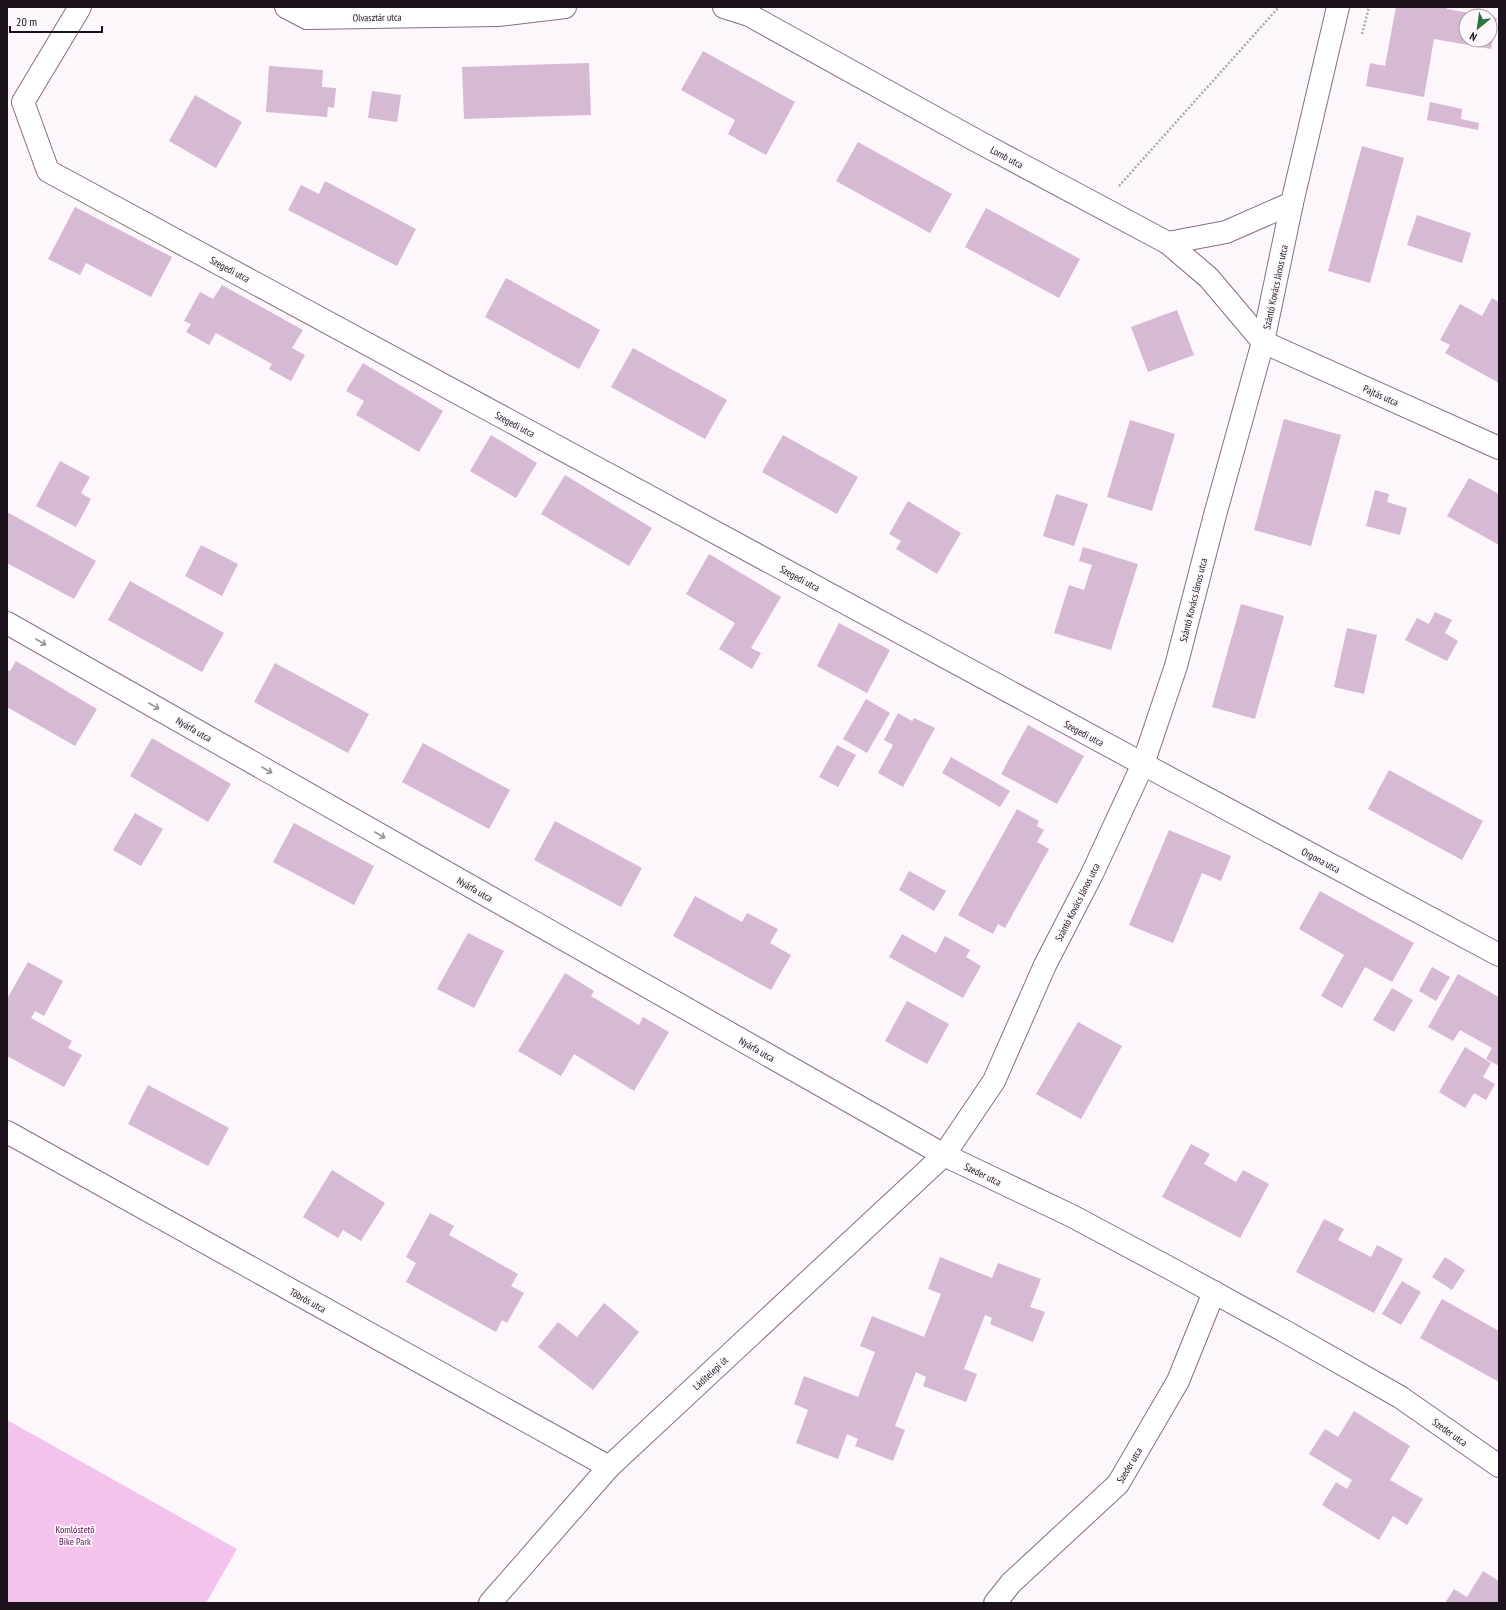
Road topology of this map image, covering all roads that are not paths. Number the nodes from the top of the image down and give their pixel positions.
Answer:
1 (80, 7) edge
2 (286, 7) edge
3 (565, 7) edge
4 (724, 7) edge
5 (1325, 7) edge
6 (1338, 7) edge
7 (1332, 28) junction
8 (1292, 203) junction
9 (1168, 243) junction
10 (1263, 342) junction
11 (1499, 448) edge
12 (7, 623) edge
13 (1142, 764) junction
14 (1499, 955) edge
15 (7, 1132) edge
16 (944, 1155) junction
17 (1214, 1292) junction
18 (1499, 1466) edge
19 (609, 1467) junction
20 (490, 1603) edge
21 (995, 1603) edge

1 - 13 street, Szegedi utca
2 - 3 street, Olvasztár utca
4 - 9 street, Lomb utca
5 - 7 street
6 - 7 street, Szántó Kovács János utca
7 - 8 street, Szántó Kovács János utca
8 - 9 street
8 - 10 street, Szántó Kovács János utca
9 - 10 street, Lomb utca
10 - 11 street, Pajtás utca
10 - 13 street, Szántó Kovács János utca
12 -> 16 street, Nyárfa utca
13 - 14 street, Orgona utca
13 - 16 street, Szántó Kovács János utca
15 - 19 street, Töbrös utca
16 - 17 street, Szeder utca
16 - 19 street, Láditelepi út
17 - 18 street, Szeder utca
17 - 21 street, Szeder utca
19 - 20 street, Láditelepi út

